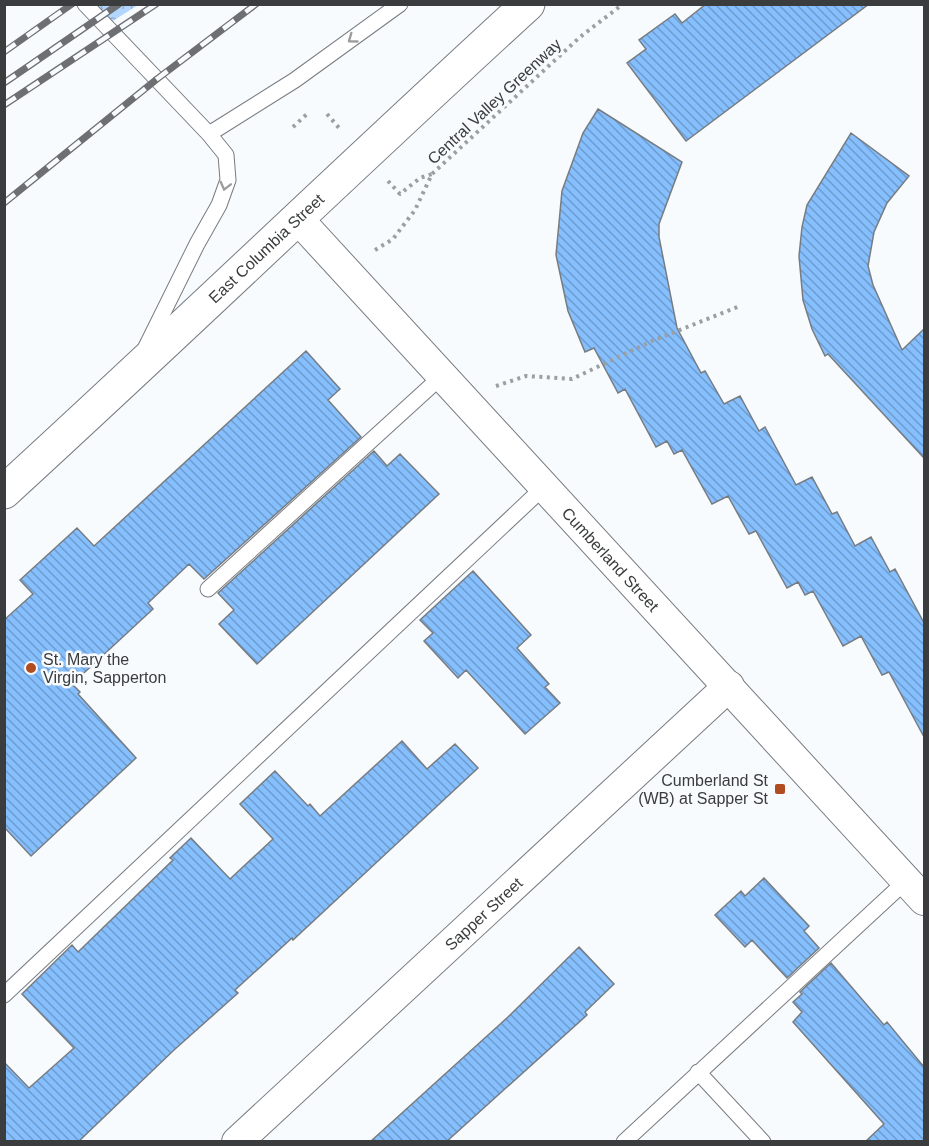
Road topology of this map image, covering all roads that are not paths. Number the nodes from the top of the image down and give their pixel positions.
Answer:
1 (85, 4) edge
2 (400, 4) edge
3 (528, 4) edge
4 (208, 134) junction
5 (298, 219) junction
6 (135, 371) junction
7 (442, 375) junction
8 (545, 486) junction
9 (4, 492) edge
10 (208, 589) dead end
11 (729, 686) junction
12 (916, 890) edge
13 (4, 995) edge
14 (698, 1072) junction
15 (237, 1142) edge
16 (624, 1142) edge
17 (763, 1142) edge

1 - 4 lane
2 -> 4 lane
3 - 5 main road, East Columbia Street
4 -> 6 lane
5 - 6 main road, East Columbia Street
5 - 7 street, Cumberland Street
6 - 9 main road, East Columbia Street
7 - 8 street, Cumberland Street
7 - 10 lane
8 - 11 street, Cumberland Street
8 - 13 lane
11 - 12 street, Cumberland Street
11 - 15 street, Sapper Street
12 - 14 lane
14 - 16 lane
14 - 17 lane

